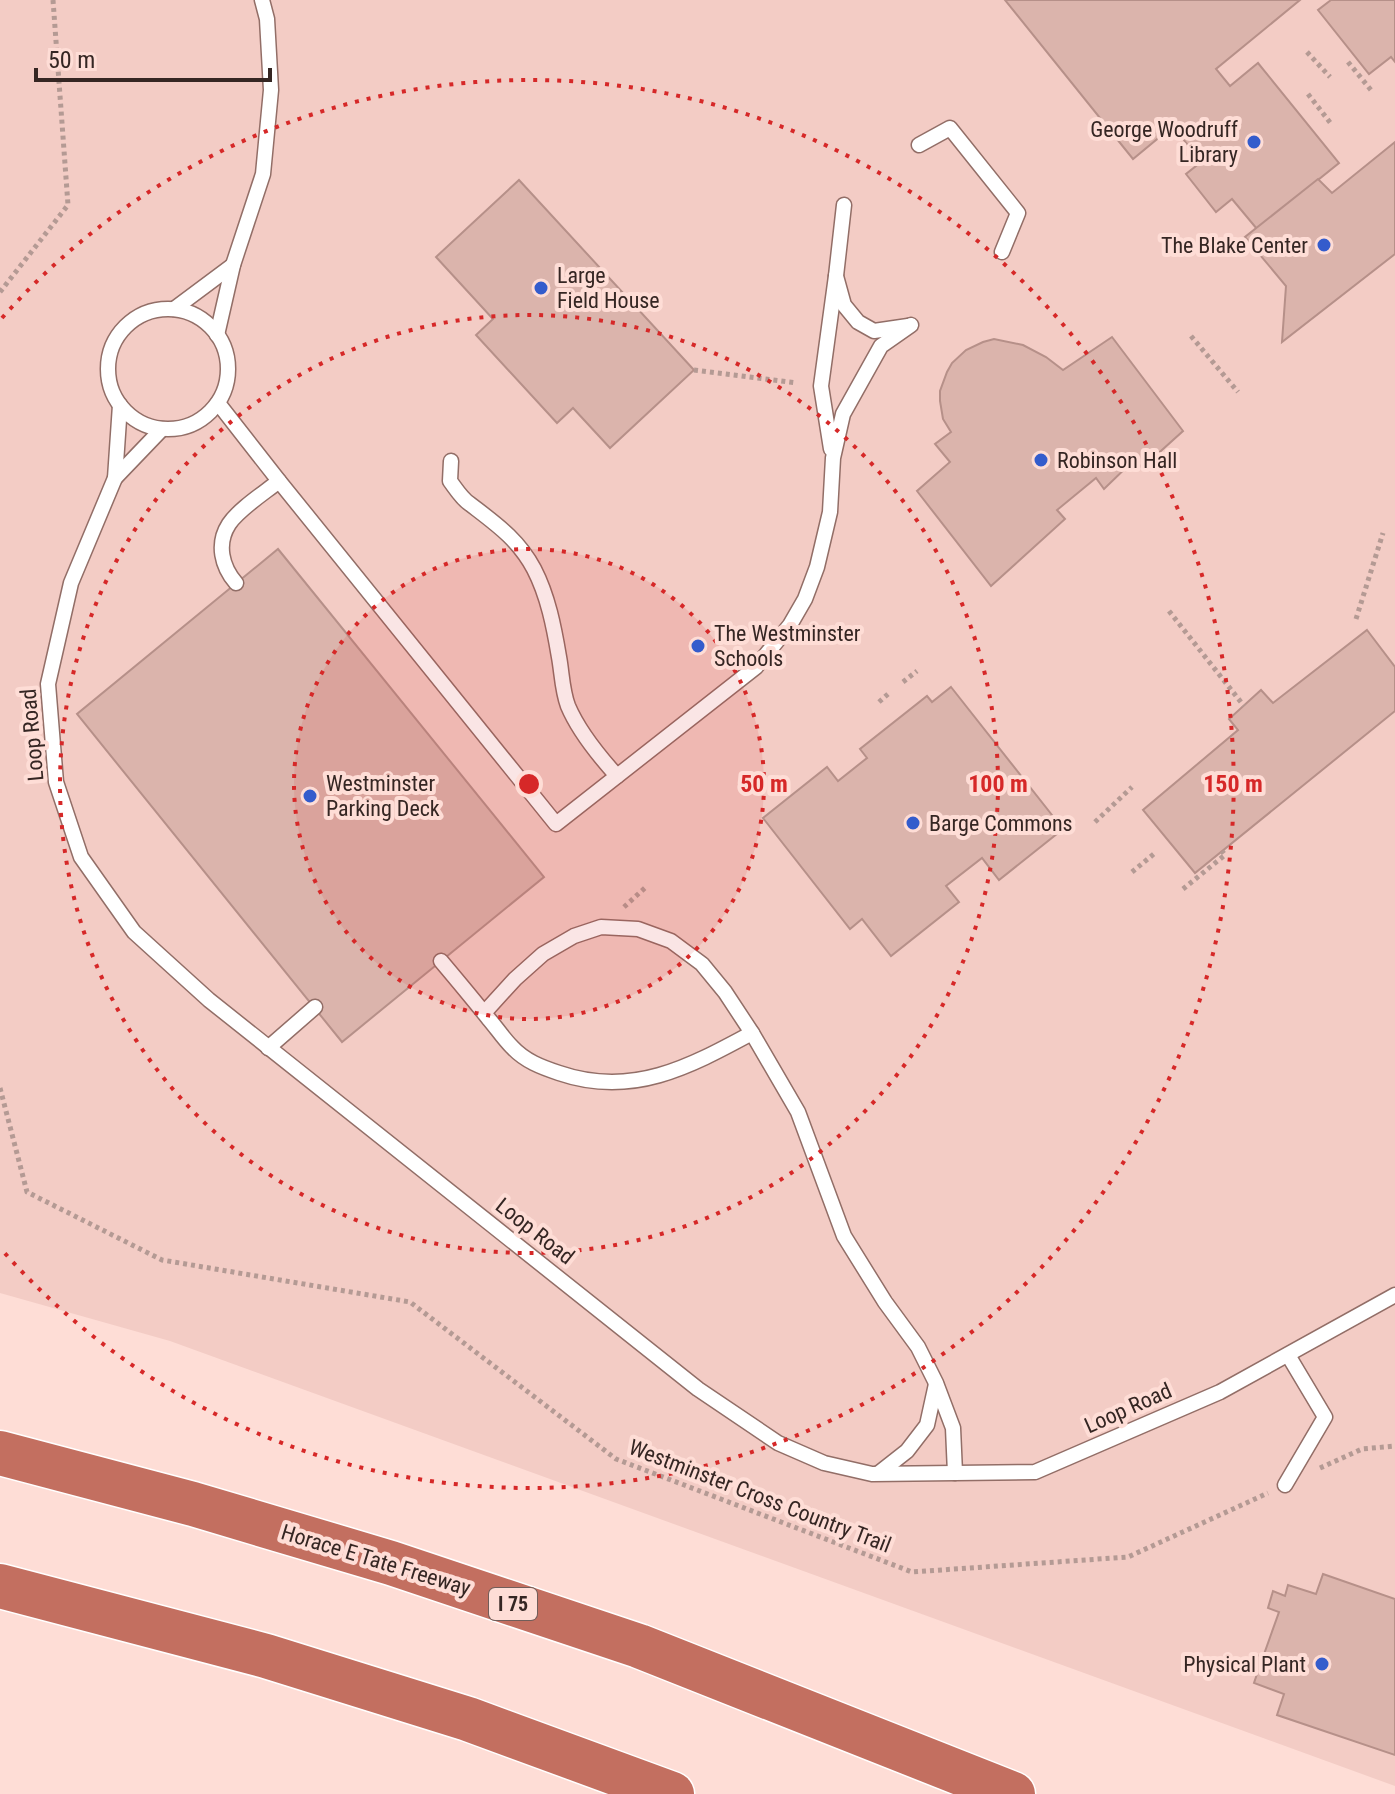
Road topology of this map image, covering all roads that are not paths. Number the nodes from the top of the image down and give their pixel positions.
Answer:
1 (262, 0) edge
2 (919, 145) dead end
3 (844, 205) dead end
4 (1002, 252) dead end
5 (233, 265) junction
6 (836, 276) junction
7 (174, 309) junction
8 (217, 335) junction
9 (218, 403) junction
10 (120, 405) junction
11 (162, 429) junction
12 (833, 458) junction
13 (451, 461) dead end
14 (115, 478) junction
15 (279, 481) junction
16 (236, 583) dead end
17 (617, 776) junction
18 (441, 961) dead end
19 (315, 1007) dead end
20 (484, 1013) junction
21 (752, 1033) junction
22 (268, 1048) junction
23 (1395, 1295) edge
24 (1288, 1355) junction
25 (936, 1383) junction
26 (0, 1453) edge
27 (879, 1473) junction
28 (955, 1473) junction
29 (1285, 1485) road end
30 (0, 1586) edge
31 (672, 1794) edge
32 (1013, 1794) edge

1 - 5 lane
2 - 4 lane
3 - 6 lane
5 - 7 lane
5 - 8 lane
6 - 12 lane
6 - 12 lane
7 - 8 lane
7 - 10 lane
8 - 9 lane
9 - 11 lane
9 - 15 lane
10 - 11 lane
10 - 14 lane, Loop Road
11 - 14 lane, Loop Road
12 - 17 lane
13 - 17 lane
14 - 22 lane, Loop Road
15 - 16 lane
15 - 17 lane
18 - 20 lane
19 - 22 lane
20 - 21 lane
20 - 21 lane
21 - 25 lane
22 - 27 lane, Loop Road
23 - 24 lane, Loop Road
24 - 28 lane, Loop Road
24 - 29 lane
25 - 27 lane
25 - 28 lane
26 - 32 highway, Horace E Tate Freeway / I 75
27 - 28 lane, Loop Road
30 - 31 highway

